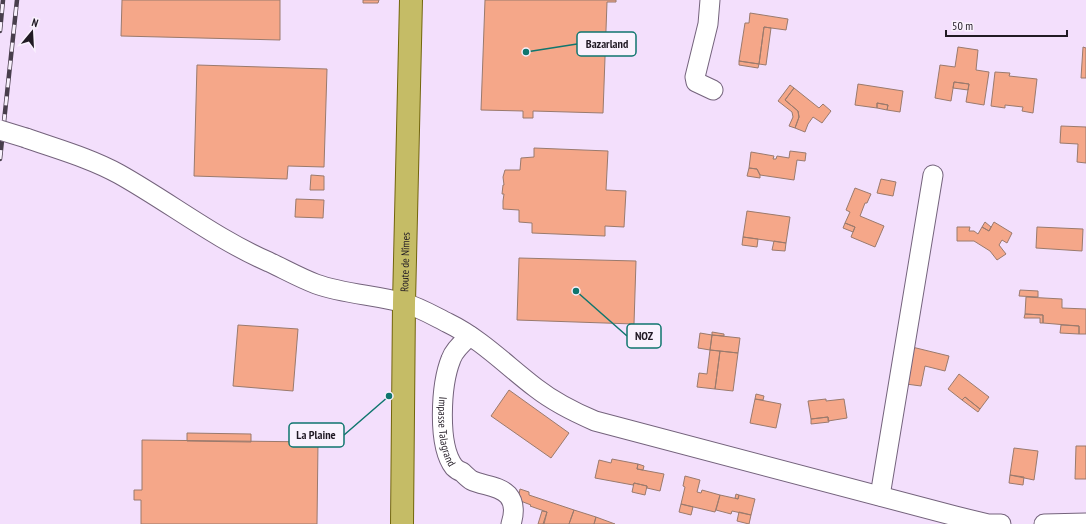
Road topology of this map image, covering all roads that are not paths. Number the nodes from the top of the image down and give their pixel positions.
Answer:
1 (411, 0) edge
2 (710, 0) edge
3 (712, 90) dead end
4 (0, 130) edge
5 (933, 175) dead end
6 (404, 303) junction
7 (470, 336) junction
8 (880, 496) junction
9 (1086, 523) edge
10 (402, 524) edge
11 (511, 524) edge
12 (1001, 524) edge
13 (1044, 524) edge

1 - 6 main road, Route de Nîmes
2 - 3 street
4 - 6 street, bridge
5 - 8 street
6 - 7 street
6 - 10 main road, Route de Nîmes
7 - 8 street
7 - 11 street, Impasse Talagrand
8 - 12 street
9 - 13 street

